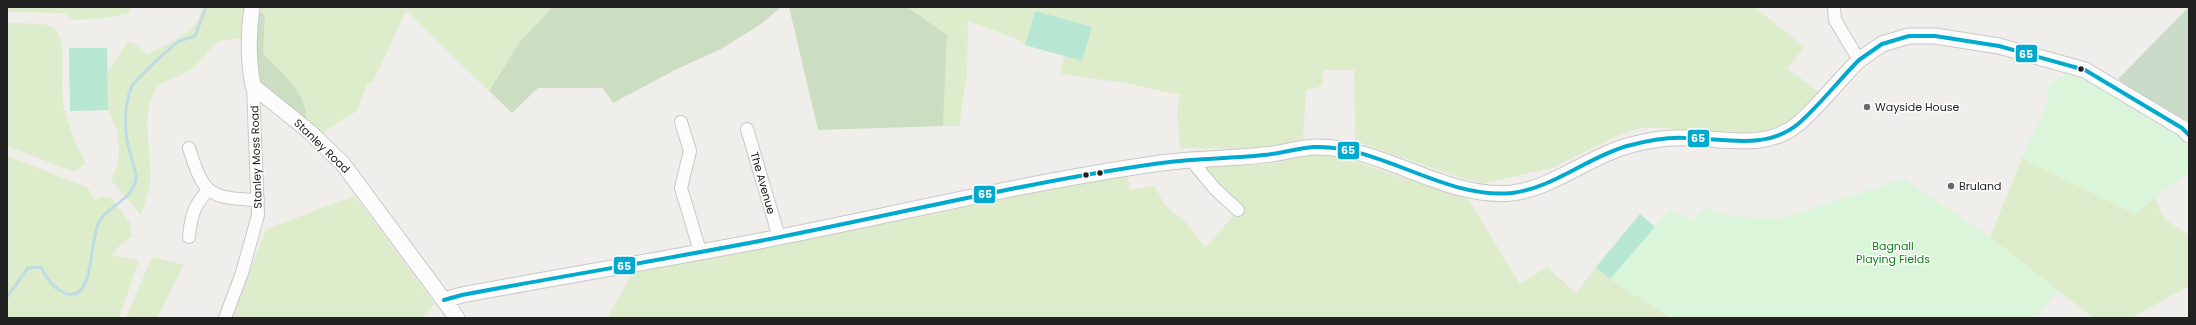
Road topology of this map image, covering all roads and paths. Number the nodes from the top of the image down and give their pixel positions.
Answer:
1 (252, 7) edge
2 (1834, 8) edge
3 (1859, 60) junction
4 (253, 86) junction
5 (681, 122) dead end
6 (747, 129) dead end
7 (2185, 131) edge
8 (189, 148) dead end
9 (1191, 160) junction
10 (208, 190) junction
11 (258, 200) junction
12 (1238, 210) dead end
13 (189, 237) dead end
14 (779, 237) junction
15 (700, 251) junction
16 (444, 300) junction
17 (226, 318) edge
18 (457, 318) edge

1 - 4 street
2 - 3 street
3 - 7 street
3 - 9 street
4 - 11 street, Stanley Moss Road
4 - 16 street, Stanley Road
5 - 15 street
6 - 14 street, The Avenue
8 - 10 street
9 - 12 street
9 - 14 street
10 - 11 street
10 - 13 street
11 - 17 street, Stanley Moss Road
14 - 15 street
15 - 16 street
16 - 18 street, Stanley Road

